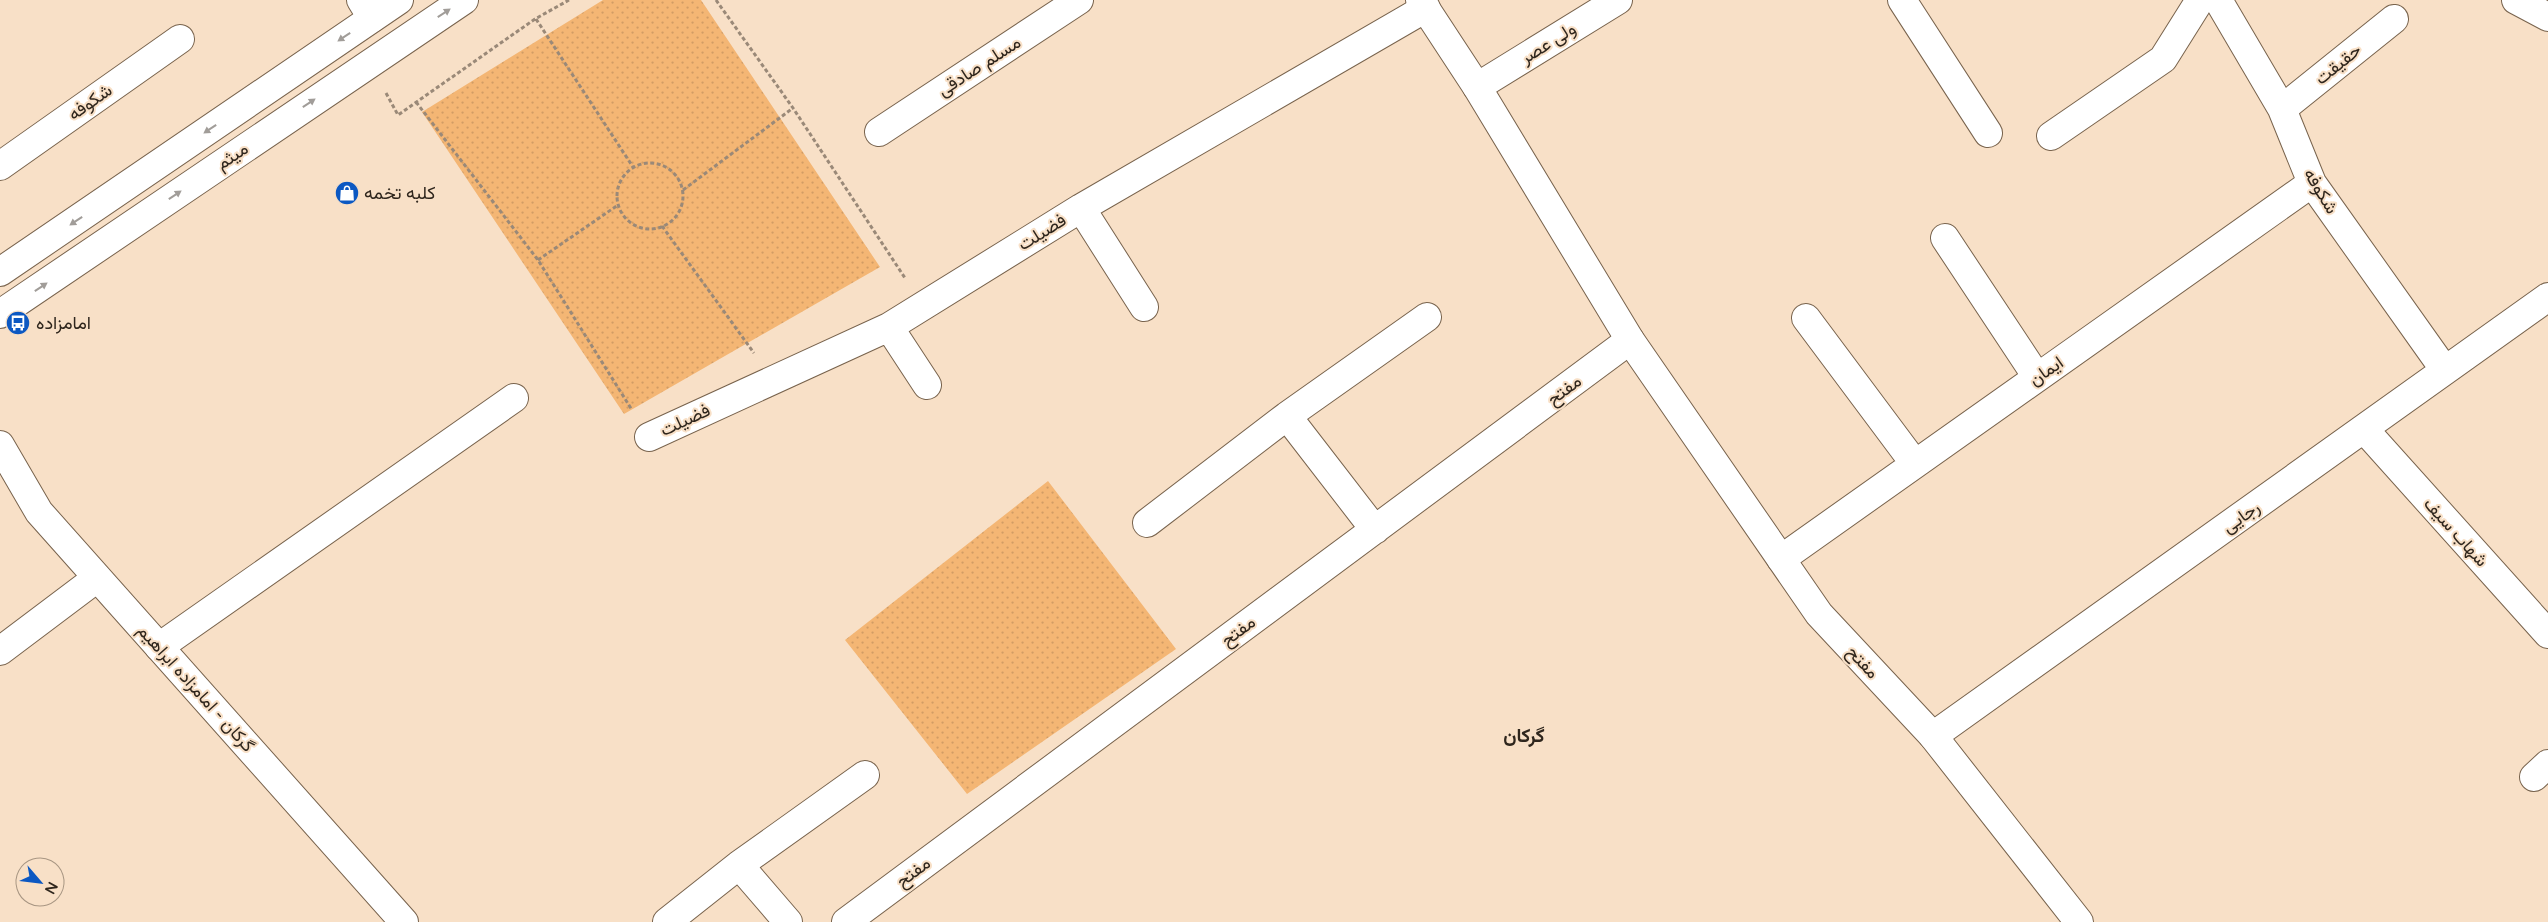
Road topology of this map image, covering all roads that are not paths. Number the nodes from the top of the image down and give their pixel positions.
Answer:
1 (399, 0) edge
2 (464, 0) edge
3 (1079, 0) edge
4 (1618, 0) edge
5 (1902, 0) edge
6 (2200, 0) edge
7 (2218, 0) edge
8 (2516, 0) edge
9 (1423, 4) edge
10 (366, 9) edge
11 (2548, 17) edge
12 (2394, 19) dead end
13 (180, 39) dead end
14 (1477, 87) junction
15 (2282, 109) junction
16 (879, 132) dead end
17 (1988, 133) dead end
18 (2051, 136) dead end
19 (0, 166) edge
20 (2312, 183) junction
21 (1081, 208) junction
22 (1945, 238) dead end
23 (0, 272) edge
24 (2548, 297) edge
25 (1144, 307) dead end
26 (0, 314) edge
27 (1428, 317) dead end
28 (1806, 318) dead end
29 (889, 327) junction
30 (1630, 340) junction
31 (2444, 369) junction
32 (2037, 377) junction
33 (927, 385) dead end
34 (514, 398) dead end
35 (1287, 416) junction
36 (2364, 429) junction
37 (649, 437) road end
38 (0, 445) edge
39 (1915, 464) junction
40 (1147, 523) dead end
41 (1375, 530) junction
42 (1781, 559) junction
43 (97, 578) junction
44 (2548, 634) edge
45 (159, 647) junction
46 (0, 651) edge
47 (1933, 736) junction
48 (865, 774) dead end
49 (739, 864) junction
50 (404, 922) edge
51 (667, 922) edge
52 (788, 922) edge
53 (846, 922) edge
54 (2079, 922) edge

1 - 10 street, میثم
26 -> 2 street, میثم
3 - 16 street, مسلم صادقی
4 - 14 street, ولی عصر
5 - 17 street
6 - 18 street
7 - 15 street, شکوفه
8 - 11 street
9 - 14 street, مفتح
9 - 21 street, فضیلت
10 -> 23 street, میثم
12 - 15 street, حقیقت
13 - 19 street, شکوفه
14 - 30 street, مفتح
15 - 20 street, شکوفه
20 - 31 street, شکوفه
20 - 32 street, ایمان
21 - 25 street
21 - 29 street, فضیلت
22 - 32 street
24 - 31 street, رجایی
27 - 35 street
28 - 39 street
29 - 33 street
29 - 37 street, فضیلت
30 - 41 street, مفتح
30 - 42 street, مفتح
31 - 36 street, رجایی
32 - 39 street, ایمان
34 - 45 street
35 - 40 street
35 - 41 street
36 - 44 street, شهاب سیف
36 - 47 street, رجایی
38 - 43 street, گرکان - امامزاده ابراهیم
39 - 42 street, ایمان
41 - 53 street, مفتح
42 - 47 street, مفتح
43 - 45 street, گرکان - امامزاده ابراهیم
43 - 46 street
45 - 50 street, گرکان - امامزاده ابراهیم
47 - 54 street, مفتح
48 - 49 street
49 - 51 street
49 - 52 street

